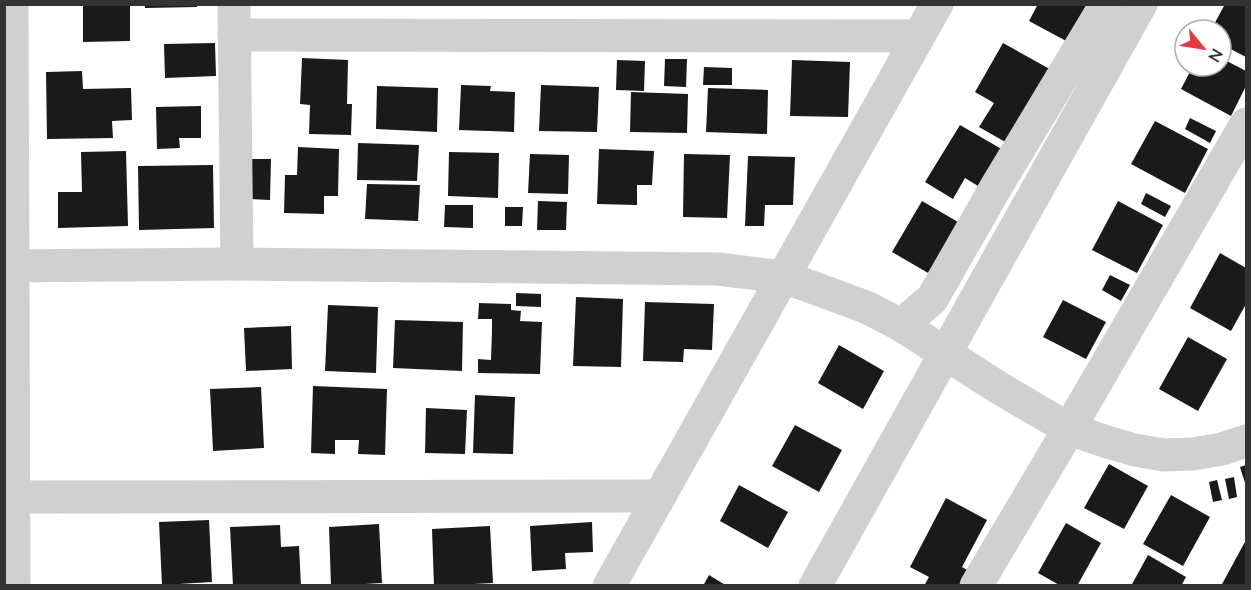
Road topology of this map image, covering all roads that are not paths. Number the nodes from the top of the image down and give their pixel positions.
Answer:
1 (12, 4) edge
2 (937, 4) edge
3 (1106, 4) edge
4 (1141, 4) edge
5 (234, 20) edge
6 (919, 36) junction
7 (1246, 124) edge
8 (237, 264) junction
9 (8, 266) edge
10 (784, 277) junction
11 (901, 325) junction
12 (944, 354) junction
13 (1070, 429) junction
14 (1246, 441) edge
15 (660, 496) junction
16 (14, 497) junction
17 (981, 584) edge
18 (14, 585) edge
19 (609, 585) edge
20 (815, 585) edge

1 - 9 street
2 - 6 street
3 - 11 street
4 - 12 street
5 - 6 street
5 - 8 street
6 - 10 street
7 - 13 street
8 - 9 street
8 - 10 street
9 - 16 street
10 - 11 street
10 - 15 street
11 - 12 street
12 - 13 street
12 - 20 street
13 - 14 street
13 - 17 street
15 - 16 street
15 - 19 street
16 - 18 street

